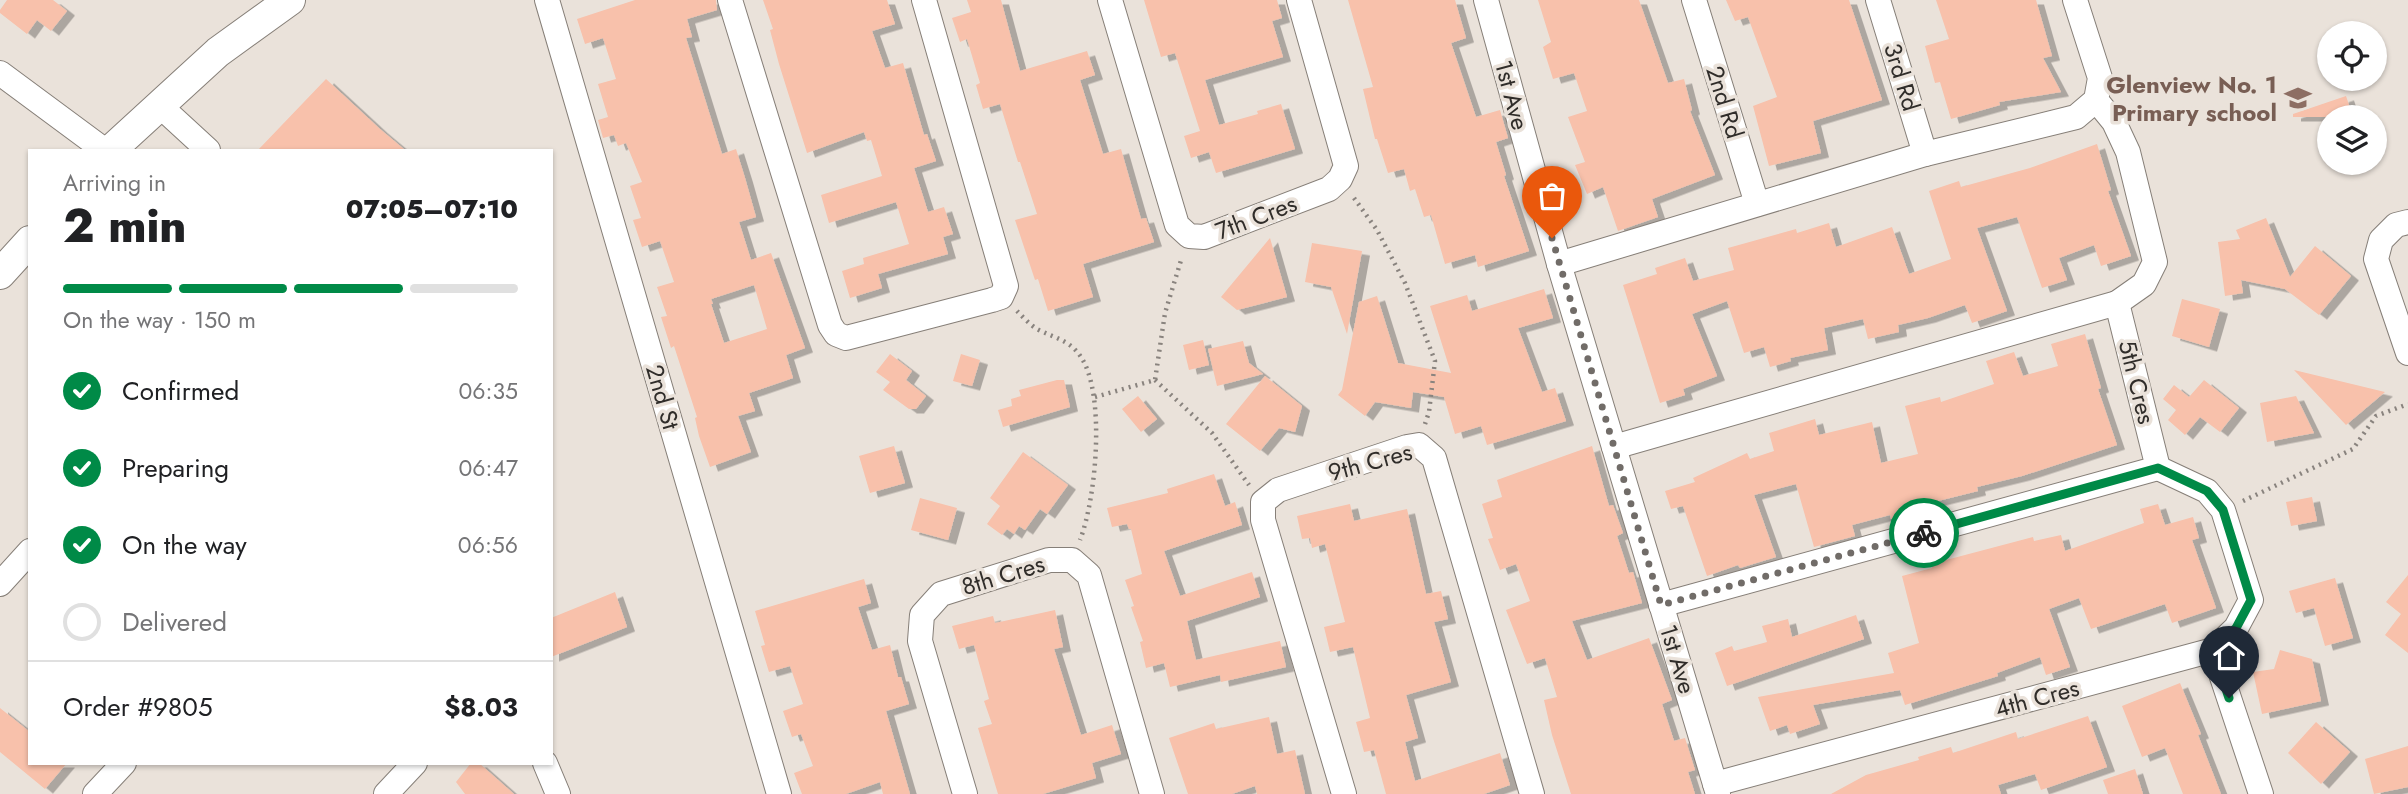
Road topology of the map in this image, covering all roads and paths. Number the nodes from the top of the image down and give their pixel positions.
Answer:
1 (290, 0) edge
2 (547, 0) edge
3 (730, 0) edge
4 (924, 0) edge
5 (1110, 0) edge
6 (1299, 0) edge
7 (1486, 0) edge
8 (1694, 0) edge
9 (1878, 0) edge
10 (2076, 0) edge
11 (0, 73) edge
12 (2098, 89) junction
13 (159, 105) junction
14 (103, 149) edge
15 (112, 149) edge
16 (207, 149) edge
17 (1925, 153) junction
18 (1340, 179) junction
19 (1757, 204) junction
20 (2408, 222) edge
21 (1189, 236) junction
22 (28, 243) edge
23 (1559, 264) junction
24 (0, 274) edge
25 (1001, 297) junction
26 (2118, 303) junction
27 (2408, 353) edge
28 (1155, 380) junction
29 (1095, 397) junction
30 (2408, 404) edge
31 (1419, 445) junction
32 (1614, 447) junction
33 (2158, 468) junction
34 (1263, 502) junction
35 (2223, 510) junction
36 (28, 553) edge
37 (1072, 560) junction
38 (0, 584) edge
39 (1661, 605) junction
40 (2213, 650) junction
41 (122, 765) edge
42 (413, 765) edge
43 (546, 765) edge
44 (1717, 789) edge
45 (95, 794) edge
46 (386, 794) edge
47 (558, 794) edge
48 (779, 794) edge
49 (965, 794) edge
50 (1152, 794) edge
51 (1344, 794) edge
52 (1532, 794) edge
53 (2261, 794) edge

1 - 13 street
2 - 48 street, 2nd St
3 - 25 street
4 - 25 street
5 - 21 street, 7th Cres
6 - 18 street
7 - 23 street, 1st Ave
8 - 19 street, 2nd Rd
9 - 17 street, 3rd Rd
10 - 12 street
11 - 14 street
12 - 17 street
12 - 26 street
13 - 15 street
13 - 16 street
17 - 19 street
18 - 21 street, 7th Cres
18 - 31 path
19 - 23 street
20 - 27 street
21 - 28 path
22 - 24 street
23 - 32 street, 1st Ave
25 - 29 path
26 - 32 street
26 - 33 street, 5th Cres
28 - 29 path
28 - 34 path
29 - 37 path
30 - 35 path
31 - 34 street, 9th Cres
31 - 52 street, 9th Cres
32 - 39 street, 1st Ave
33 - 35 street
33 - 39 street
34 - 51 street
35 - 40 street
36 - 38 street
37 - 49 street, 8th Cres
37 - 50 street, 8th Cres
39 - 44 street, 1st Ave
40 - 44 street, 4th Cres
40 - 53 street
41 - 45 street
42 - 46 street
43 - 47 street

